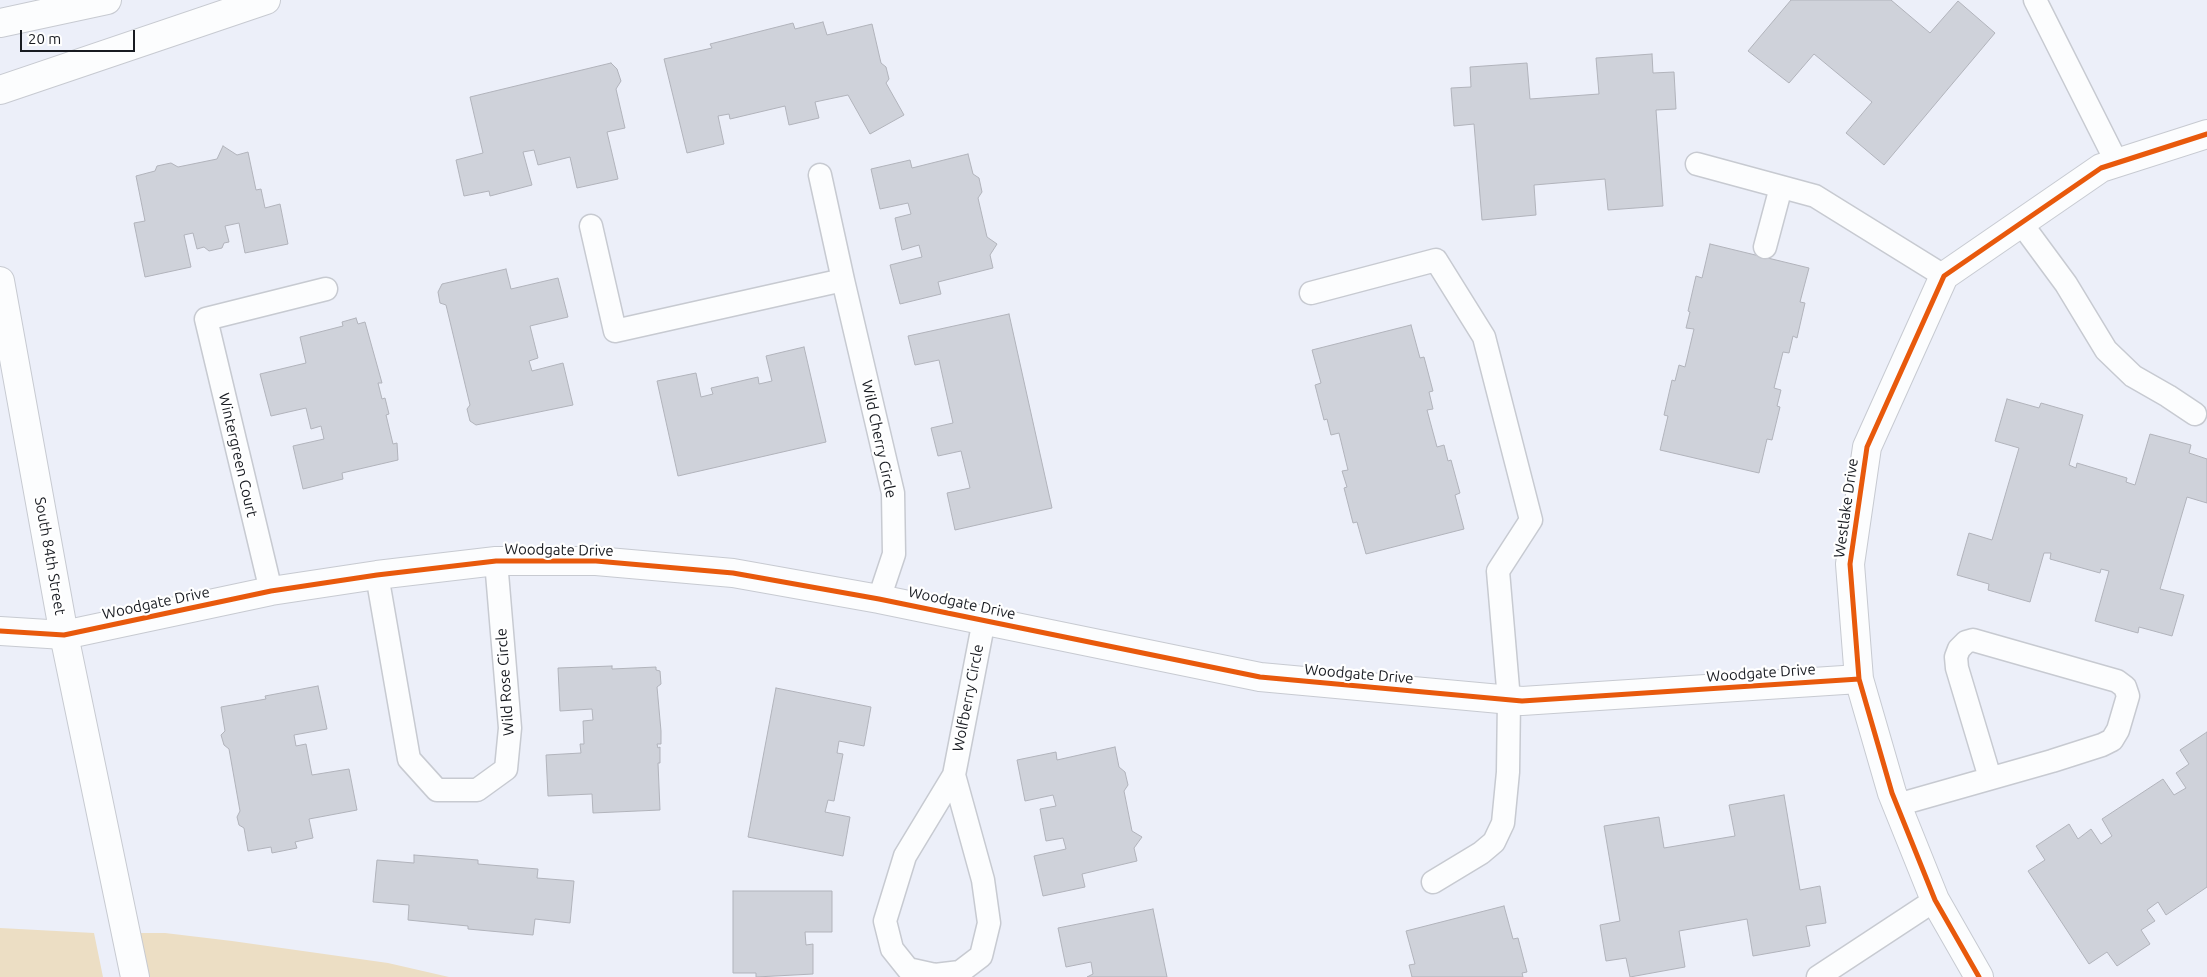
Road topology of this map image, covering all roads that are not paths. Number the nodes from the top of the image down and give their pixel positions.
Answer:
1 (106, 0) edge
2 (266, 0) edge
3 (2035, 0) edge
4 (0, 23) edge
5 (0, 90) edge
6 (2207, 134) edge
7 (2117, 163) junction
8 (1697, 164) dead end
9 (820, 175) dead end
10 (1781, 187) junction
11 (2022, 223) junction
12 (591, 226) dead end
13 (1765, 247) dead end
14 (1944, 276) junction
15 (843, 280) junction
16 (0, 281) edge
17 (326, 289) dead end
18 (1311, 293) dead end
19 (2195, 414) dead end
20 (496, 561) junction
21 (377, 575) junction
22 (271, 591) junction
23 (879, 599) junction
24 (984, 620) junction
25 (0, 631) edge
26 (64, 635) junction
27 (1858, 679) junction
28 (1509, 700) junction
29 (954, 775) junction
30 (1990, 778) junction
31 (1897, 805) junction
32 (1432, 882) dead end
33 (1935, 900) junction
34 (135, 977) edge
35 (1818, 977) edge
36 (1979, 977) edge

1 - 4 street
2 - 5 street
3 - 7 lane
6 - 7 street
7 - 11 street
8 - 10 lane
9 - 15 lane, Wild Cherry Circle
10 - 13 lane
10 - 14 lane
11 - 14 street
11 - 19 lane
12 - 15 lane
14 - 27 street, Westlake Drive
15 - 23 lane, Wild Cherry Circle
16 - 26 street, South 84th Street
17 - 22 lane, Wintergreen Court
18 - 28 lane
20 - 21 street, Woodgate Drive
20 - 21 lane, Wild Rose Circle
20 - 23 street, Woodgate Drive
21 - 22 street, Woodgate Drive
22 - 26 street, Woodgate Drive
23 - 24 street, Woodgate Drive
24 - 28 street, Woodgate Drive
24 - 29 lane, Wolfberry Circle
25 - 26 street, Woodgate Drive
26 - 34 street, South 84th Street
27 - 28 street, Woodgate Drive
27 - 31 street, Westlake Drive
28 - 32 lane
29 - 29 lane, Wolfberry Circle
30 - 30 lane
30 - 31 lane
31 - 33 street, Westlake Drive
33 - 35 lane
33 - 36 street, Westlake Drive

